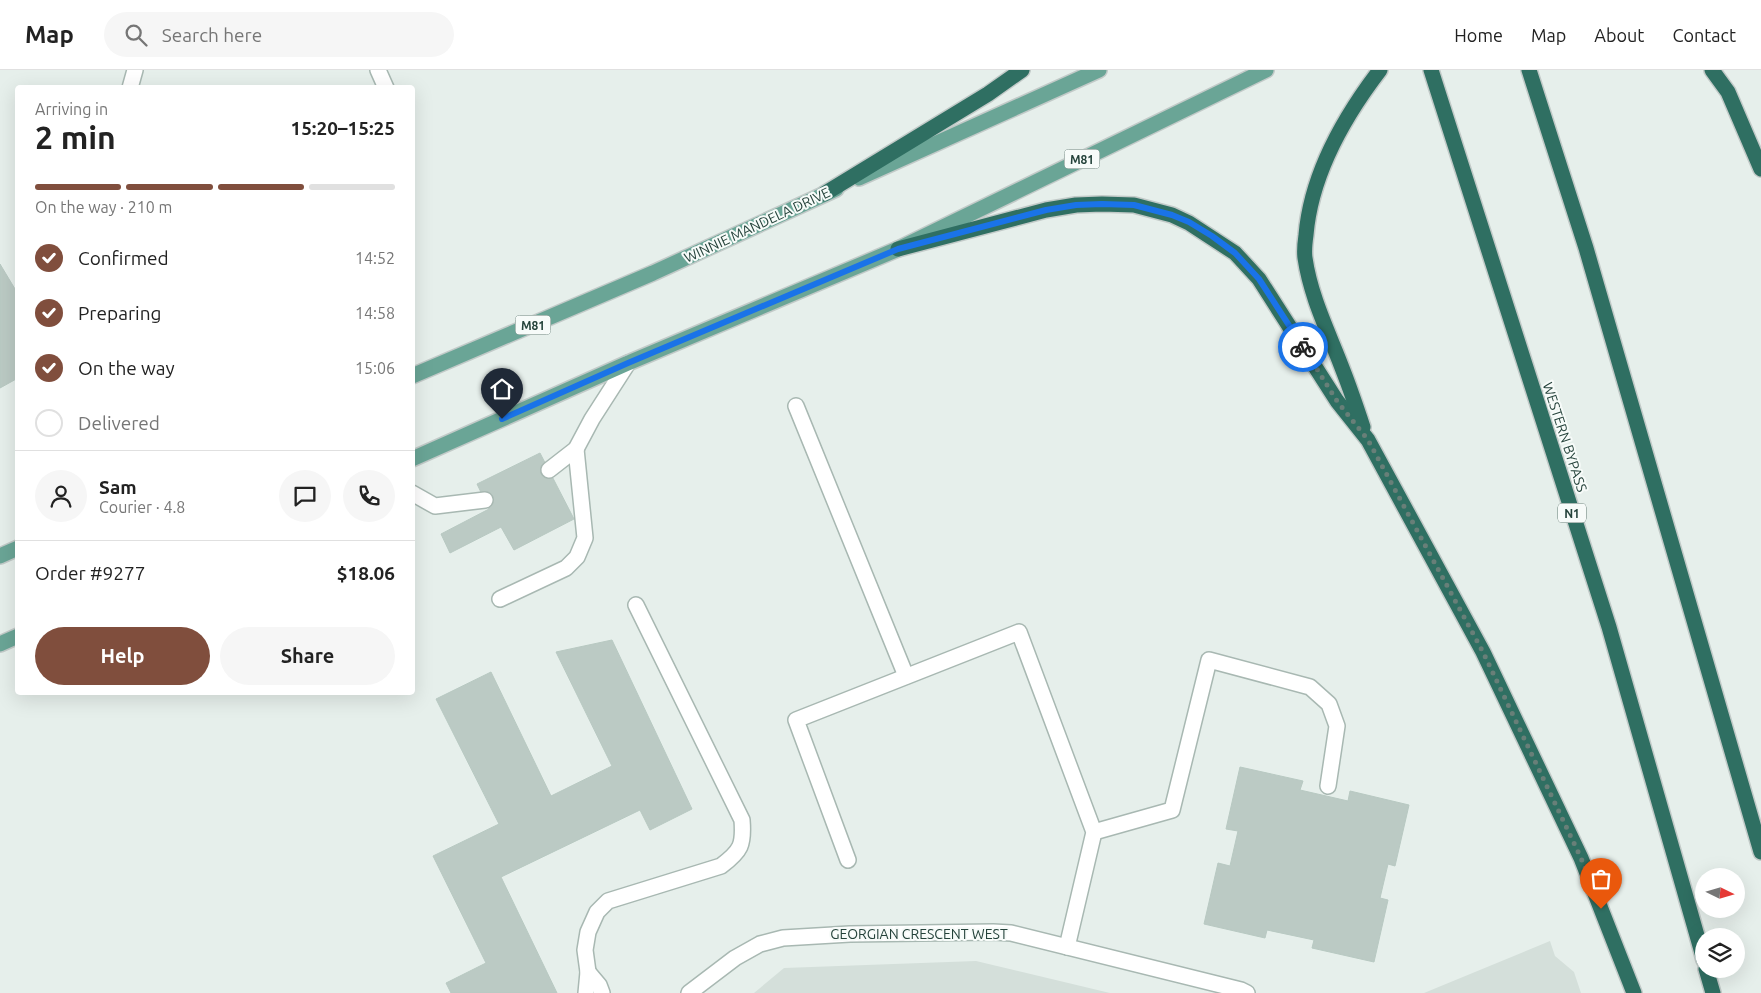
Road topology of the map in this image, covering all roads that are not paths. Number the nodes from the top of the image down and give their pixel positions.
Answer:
1 (135, 70) edge
2 (378, 70) edge
3 (1022, 70) edge
4 (1099, 70) edge
5 (1266, 70) edge
6 (1380, 70) edge
7 (1431, 70) edge
8 (1529, 70) edge
9 (1712, 70) edge
10 (131, 85) edge
11 (385, 85) edge
12 (1761, 169) edge
13 (824, 194) junction
14 (898, 249) junction
15 (628, 363) junction
16 (415, 375) edge
17 (796, 406) dead end
18 (1368, 440) junction
19 (576, 449) junction
20 (415, 458) edge
21 (549, 470) dead end
22 (415, 495) edge
23 (485, 500) dead end
24 (15, 549) edge
25 (0, 556) edge
26 (500, 599) dead end
27 (636, 605) dead end
28 (15, 637) edge
29 (0, 644) edge
30 (906, 676) junction
31 (1328, 786) dead end
32 (1094, 832) junction
33 (1761, 852) edge
34 (848, 860) dead end
35 (1695, 929) edge
36 (1067, 947) junction
37 (588, 972) junction
38 (1709, 978) edge
39 (586, 993) edge
40 (602, 993) edge
41 (689, 993) edge
42 (1247, 993) edge
43 (1634, 993) edge
44 (1713, 993) edge

1 - 10 street
2 - 11 street
3 - 13 highway
4 - 13 main road, WINNIE MANDELA DRIVE / M81
5 - 14 main road, M81
6 - 18 highway
7 - 35 highway, WESTERN BYPASS / N1
8 - 33 highway
9 - 12 highway
13 - 16 main road, WINNIE MANDELA DRIVE / M81
14 - 15 main road, M81
14 - 18 highway
15 - 19 street
15 - 20 main road, M81
17 - 30 street
18 - 43 highway
19 - 21 street
19 - 26 street
22 - 23 street
24 - 25 main road
27 - 37 street
28 - 29 main road
30 - 32 street
30 - 34 street
31 - 32 street
32 - 36 street
36 - 41 street, GEORGIAN CRESCENT WEST
36 - 42 street, GEORGIAN CRESCENT WEST
37 - 39 street
37 - 40 street
38 - 44 highway

